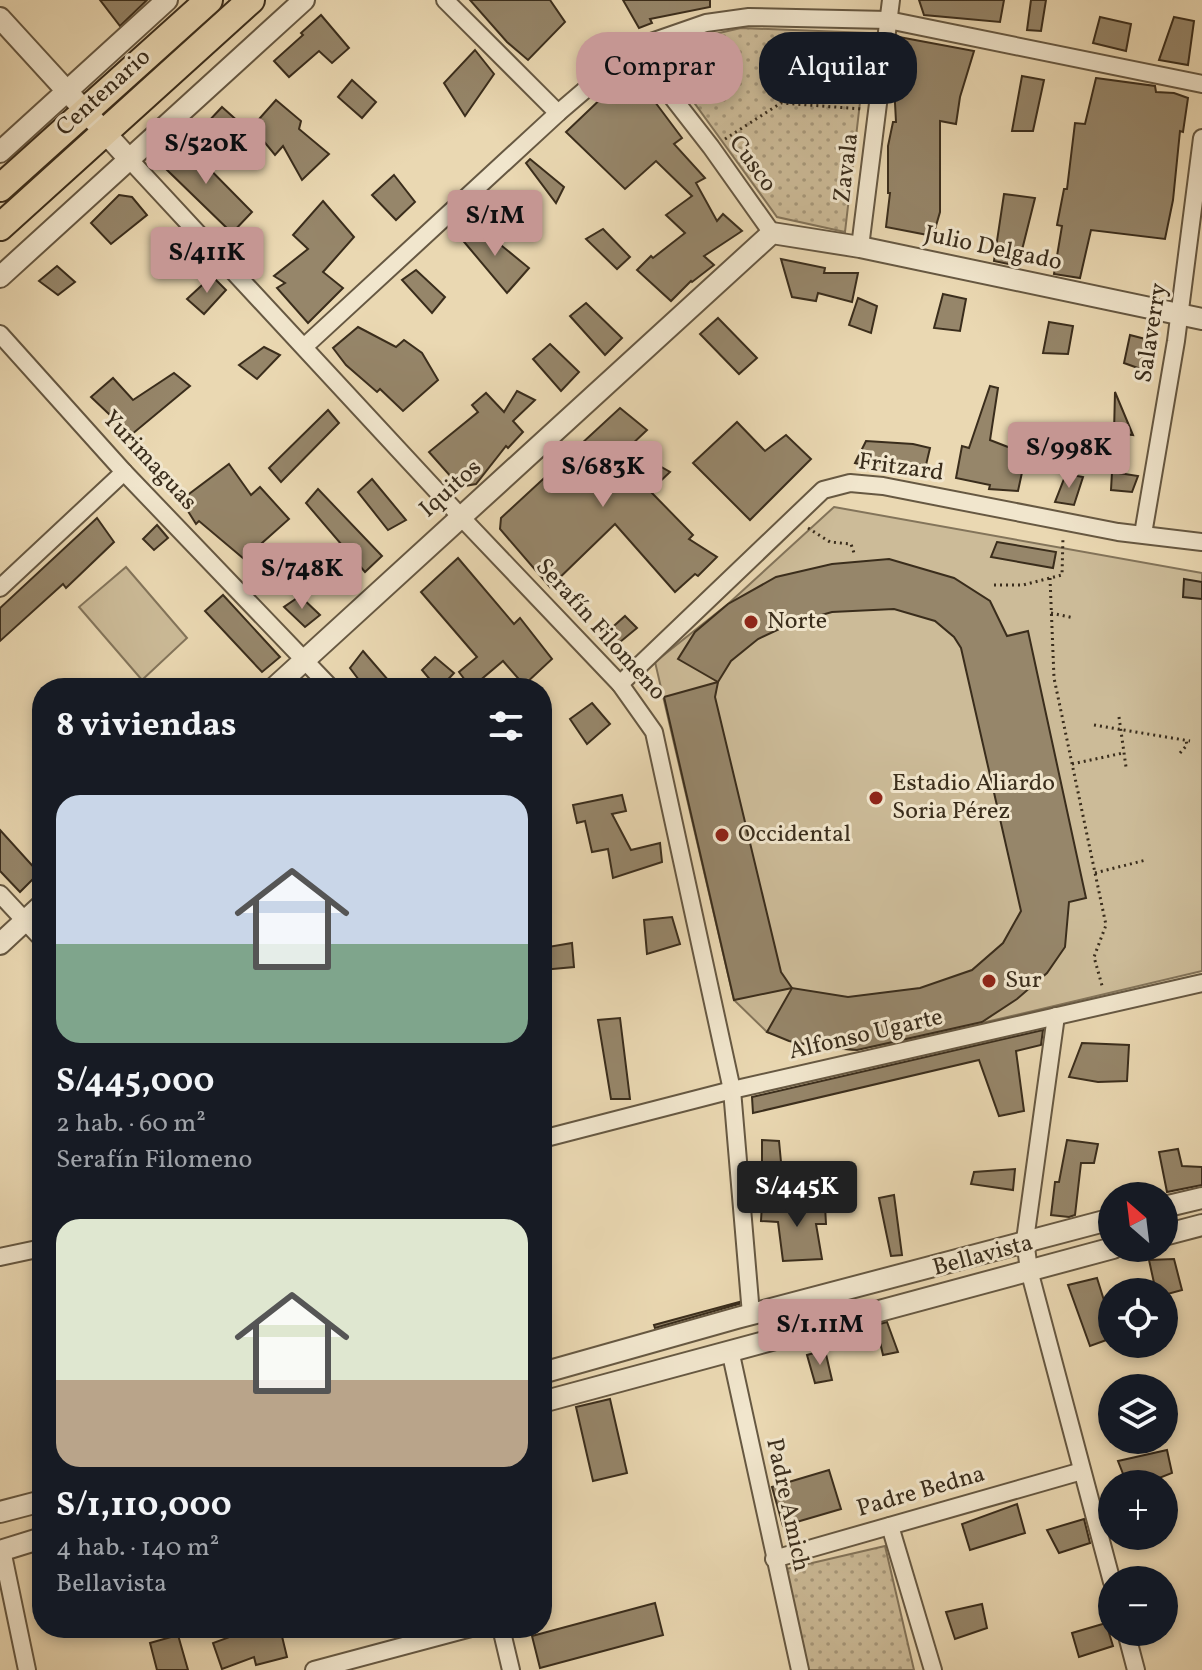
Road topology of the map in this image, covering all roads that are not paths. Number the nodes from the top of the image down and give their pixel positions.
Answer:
1 (167, 0) edge
2 (209, 0) edge
3 (251, 0) edge
4 (304, 0) edge
5 (445, 0) edge
6 (891, 0) edge
7 (0, 18) edge
8 (888, 20) junction
9 (680, 32) edge
10 (1202, 84) edge
11 (67, 90) junction
12 (576, 98) edge
13 (678, 104) edge
14 (85, 110) junction
15 (558, 113) junction
16 (104, 131) junction
17 (1202, 138) edge
18 (0, 152) edge
19 (129, 159) junction
20 (0, 188) edge
21 (0, 227) edge
22 (772, 233) junction
23 (860, 247) junction
24 (0, 277) edge
25 (1180, 316) junction
26 (1202, 319) edge
27 (0, 334) edge
28 (304, 347) junction
29 (124, 472) junction
30 (460, 516) junction
31 (1143, 534) junction
32 (1202, 542) edge
33 (0, 588) edge
34 (304, 660) junction
35 (285, 678) edge
36 (321, 678) edge
37 (620, 684) junction
38 (0, 894) edge
39 (32, 914) edge
40 (26, 920) junction
41 (32, 927) edge
42 (0, 944) edge
43 (1202, 983) edge
44 (1056, 1016) junction
45 (732, 1090) junction
46 (552, 1136) edge
47 (1202, 1198) edge
48 (1178, 1204) edge
49 (1098, 1222) edge
50 (1202, 1225) edge
51 (1178, 1231) edge
52 (1025, 1240) junction
53 (32, 1250) edge
54 (1098, 1252) edge
55 (0, 1257) edge
56 (1029, 1270) junction
57 (751, 1314) junction
58 (730, 1350) junction
59 (552, 1370) edge
60 (552, 1399) edge
61 (1082, 1471) junction
62 (32, 1504) edge
63 (0, 1512) edge
64 (890, 1526) junction
65 (32, 1541) edge
66 (1, 1550) edge
67 (774, 1559) junction
68 (1108, 1566) edge
69 (434, 1638) edge
70 (503, 1638) edge
71 (1130, 1646) edge
72 (27, 1670) edge
73 (314, 1670) edge
74 (511, 1670) edge
75 (800, 1670) edge
76 (933, 1670) edge
77 (1136, 1670) edge

1 - 11 street
2 - 14 highway, Centenario
3 - 16 highway, Centenario
4 - 19 street
5 - 15 street
6 - 8 street, Zavala
7 - 11 street, Serafín Filomeno
8 - 9 street
8 - 10 street
8 - 23 street, Zavala
11 - 14 street, Serafín Filomeno
11 - 18 street
12 - 15 street
13 - 22 street, Cusco
14 - 16 street, Serafín Filomeno
14 - 20 highway, Centenario
15 - 28 street
16 - 19 street, Serafín Filomeno
16 - 21 highway, Centenario
17 - 25 street, Salaverry
19 - 24 street
19 - 28 street, Serafín Filomeno
22 - 23 street, Julio Delgado
22 - 30 street, Iquitos
23 - 25 street, Julio Delgado
25 - 26 street, Julio Delgado
25 - 31 street, Salaverry
27 - 29 street, Yurimaguas
28 - 30 street, Serafín Filomeno
29 - 33 street
29 - 34 street, Yurimaguas
30 - 34 street, Iquitos
30 - 37 street, Serafín Filomeno
31 - 32 street, Fritzard
31 - 37 street, Fritzard
34 - 35 street, Iquitos
34 - 36 street, Yurimaguas
37 - 45 street, Serafín Filomeno
38 - 40 street
39 - 40 street
40 - 41 street
40 - 42 street
43 - 44 street, Alfonso Ugarte
44 - 45 street, Alfonso Ugarte
44 - 52 street
45 - 46 street, Alfonso Ugarte
45 - 57 street, Serafín Filomeno
47 - 48 street
49 - 52 street, Bellavista
50 - 51 street
52 - 56 street
52 - 57 street, Bellavista
53 - 55 street
54 - 56 street, Bellavista
56 - 58 street, Bellavista
56 - 61 street
57 - 59 street, Bellavista
58 - 60 street, Bellavista
58 - 67 street, Padre Amich
61 - 64 street, Padre Bedna
61 - 68 street
62 - 63 street
64 - 67 street, Padre Bedna
64 - 76 street
65 - 66 street
66 - 72 street
67 - 75 street, Padre Amich
69 - 73 street
70 - 74 street
71 - 77 street

